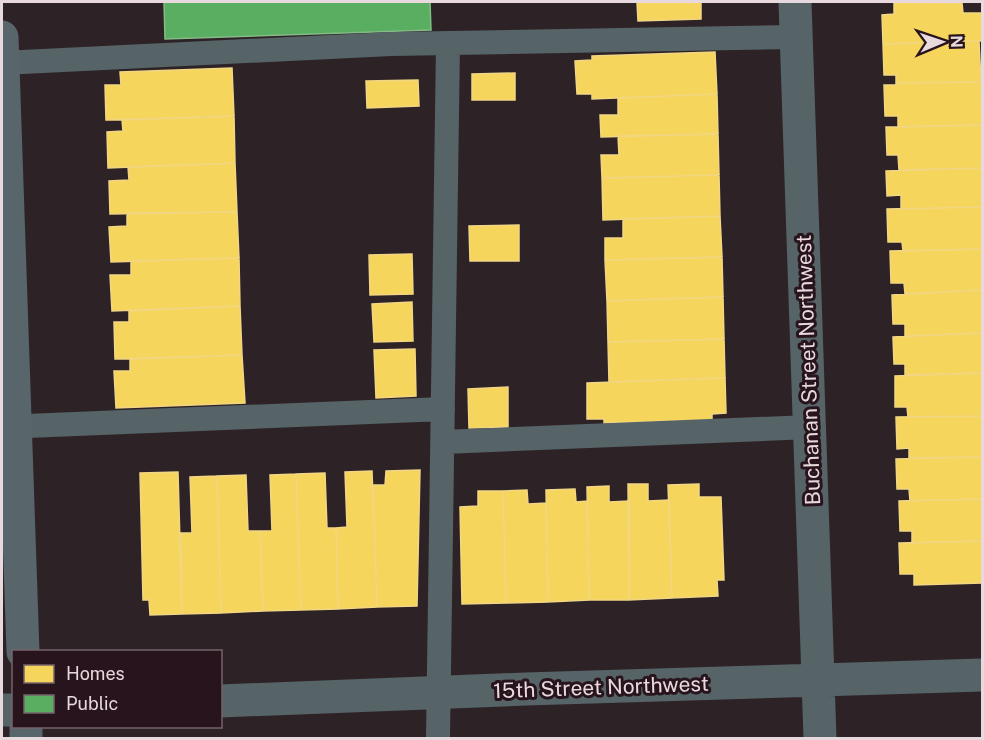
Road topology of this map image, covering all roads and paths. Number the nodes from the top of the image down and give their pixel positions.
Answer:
1 (795, 2) edge
2 (797, 37) junction
3 (448, 44) junction
4 (2, 54) edge
5 (443, 409) junction
6 (8, 427) edge
7 (810, 427) junction
8 (443, 442) junction
9 (23, 650) edge
10 (982, 675) edge
11 (818, 680) junction
12 (439, 692) junction
13 (222, 701) edge
14 (438, 738) edge
15 (820, 738) edge

1 - 2 street, Buchanan Street Northwest
2 - 3 lane
2 - 7 street, Buchanan Street Northwest
3 - 4 lane
3 - 5 lane
4 - 6 street
5 - 6 lane
5 - 8 lane
6 - 9 street
7 - 8 lane
7 - 11 street, Buchanan Street Northwest
8 - 12 lane
10 - 11 street, 15th Street Northwest
11 - 12 street, 15th Street Northwest
11 - 15 street, Buchanan Street Northwest
12 - 13 street, 15th Street Northwest
12 - 14 lane

